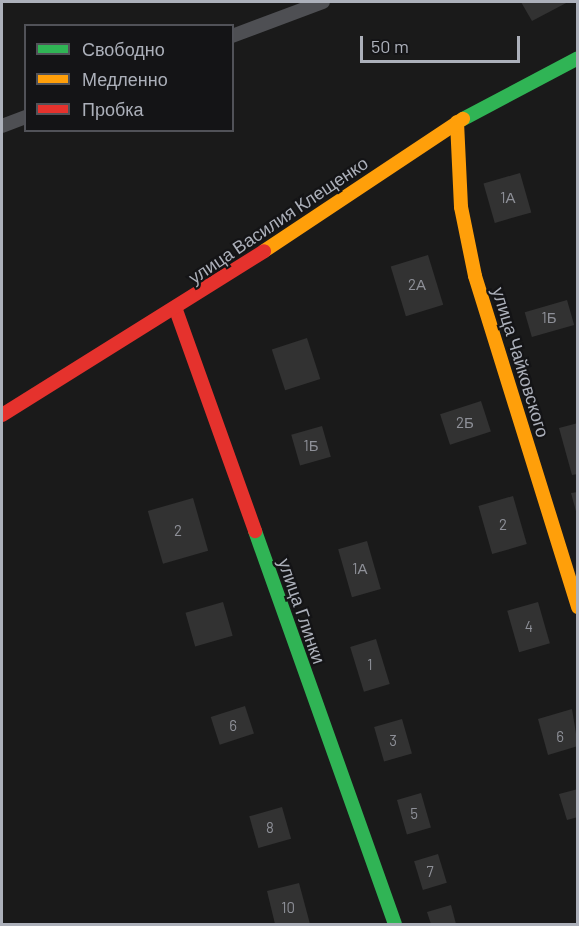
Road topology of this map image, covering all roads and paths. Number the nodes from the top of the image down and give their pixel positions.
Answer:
1 (323, 2) edge
2 (234, 35) edge
3 (578, 58) edge
4 (24, 118) edge
5 (457, 122) junction
6 (2, 126) edge
7 (176, 310) junction
8 (2, 415) edge
9 (578, 607) edge
10 (395, 924) edge

1 - 2 lane
3 - 5 street, улица Василия Клещенко
4 - 6 lane
5 - 7 street, улица Василия Клещенко
5 - 9 street, улица Чайковского
7 - 8 street, улица Василия Клещенко
7 - 10 street, улица Глинки

